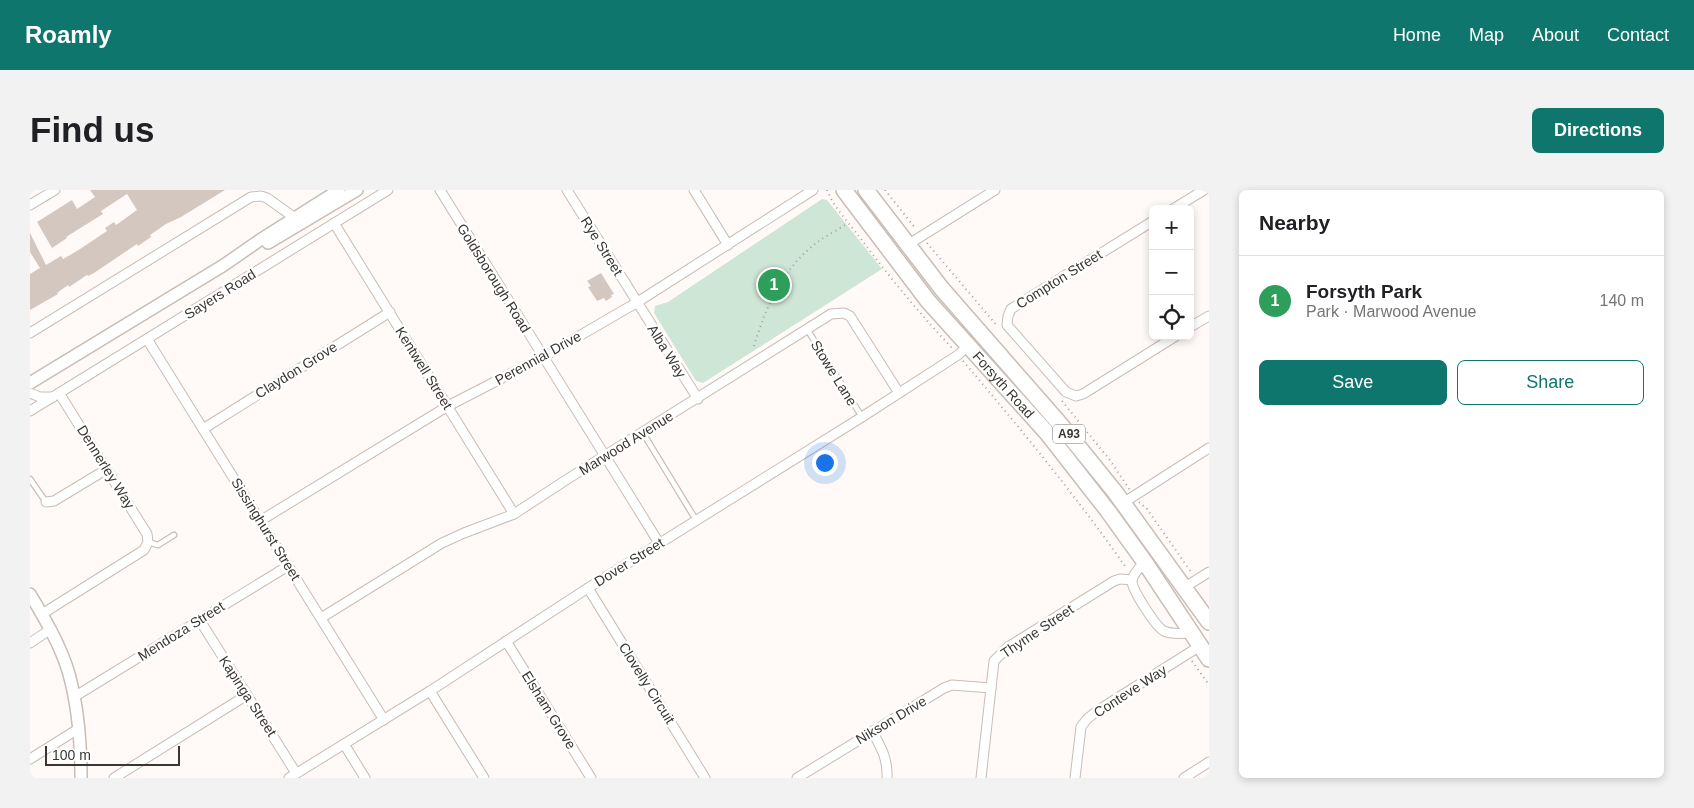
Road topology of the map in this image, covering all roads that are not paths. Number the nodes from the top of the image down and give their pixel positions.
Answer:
1 (55, 190) edge
2 (388, 190) edge
3 (440, 190) edge
4 (567, 190) edge
5 (694, 190) edge
6 (813, 190) edge
7 (844, 190) edge
8 (866, 190) edge
9 (995, 190) edge
10 (1204, 190) edge
11 (342, 193) edge
12 (30, 205) edge
13 (1180, 205) edge
14 (295, 218) junction
15 (334, 223) junction
16 (1149, 223) edge
17 (915, 240) junction
18 (728, 245) junction
19 (224, 265) junction
20 (636, 302) junction
21 (390, 312) junction
22 (1209, 316) edge
23 (127, 325) junction
24 (1194, 325) edge
25 (807, 329) junction
26 (30, 332) edge
27 (983, 334) junction
28 (146, 339) junction
29 (1170, 340) edge
30 (964, 350) junction
31 (543, 357) junction
32 (30, 383) edge
33 (30, 392) edge
34 (899, 393) junction
35 (56, 395) junction
36 (698, 399) junction
37 (448, 406) junction
38 (30, 411) edge
39 (862, 418) junction
40 (203, 429) junction
41 (643, 432) junction
42 (1209, 448) edge
43 (605, 457) junction
44 (107, 469) junction
45 (30, 479) edge
46 (1129, 499) junction
47 (46, 502) joint
48 (1108, 511) junction
49 (514, 514) junction
50 (260, 521) junction
51 (697, 521) junction
52 (174, 535) dead end
53 (148, 542) junction
54 (658, 543) junction
55 (1144, 561) junction
56 (288, 566) junction
57 (1209, 572) edge
58 (1132, 579) junction
59 (1191, 583) junction
60 (588, 588) junction
61 (30, 594) edge
62 (1169, 598) junction
63 (42, 614) junction
64 (321, 618) junction
65 (199, 619) junction
66 (1209, 622) edge
67 (50, 629) junction
68 (1192, 633) junction
69 (506, 641) junction
70 (30, 643) edge
71 (1200, 646) junction
72 (1209, 659) edge
73 (991, 688) junction
74 (430, 691) junction
75 (247, 695) junction
76 (74, 697) junction
77 (384, 720) junction
78 (78, 729) junction
79 (872, 731) junction
80 (344, 744) junction
81 (30, 759) edge
82 (1209, 762) edge
83 (293, 776) edge
84 (81, 778) edge
85 (114, 778) edge
86 (366, 778) edge
87 (484, 778) edge
88 (591, 778) edge
89 (705, 778) edge
90 (797, 778) edge
91 (887, 778) edge
92 (981, 778) edge
93 (1075, 778) edge
94 (1184, 778) edge

1 - 12 street
2 - 15 street, Sayers Road
3 - 31 street, Goldsborough Road
4 - 20 street, Rye Street
5 - 18 street
6 - 18 street, Perennial Drive
7 - 30 highway, Forsyth Road / A93
8 - 17 highway, Forsyth Road / A93
9 - 17 street
10 - 13 street
11 - 14 main road, Sayers Road
11 - 19 main road, Sayers Road
14 - 19 main road, Sayers Road
14 - 26 street
15 - 21 street, Kentwell Street
15 - 28 street, Sayers Road
16 - 29 street, Compton Street
17 - 27 highway, Forsyth Road / A93
18 - 20 street, Perennial Drive
19 - 23 main road, Sayers Road
20 - 31 street, Perennial Drive
20 - 36 street, Alba Way
21 - 37 street, Kentwell Street
21 - 40 street, Claydon Grove
22 - 24 street
23 - 32 main road, Sayers Road
23 - 33 main road, Sayers Road
25 - 34 street, Marwood Avenue
25 - 36 street, Marwood Avenue
25 - 39 lane, Stowe Lane
27 - 30 highway
27 - 46 highway, Forsyth Road / A93
28 - 35 street, Sayers Road
28 - 40 street, Sissinghurst Street
30 - 34 street, Dover Street
30 - 48 highway, Forsyth Road / A93
31 - 37 street, Perennial Drive
31 - 43 street, Goldsborough Road
33 - 35 street, Sayers Road
34 - 39 street, Dover Street
35 - 38 street, Sayers Road
35 - 44 street, Dennerley Way
36 - 41 street, Marwood Avenue
37 - 49 street, Kentwell Street
37 - 50 street, Perennial Drive
39 - 51 street, Dover Street
40 - 50 street, Sissinghurst Street
41 - 43 street, Marwood Avenue
41 - 51 lane
42 - 46 street
43 - 49 street, Marwood Avenue
43 - 54 street, Goldsborough Road
44 - 47 street
44 - 53 street, Dennerley Way
45 - 47 lane
46 - 48 highway
46 - 59 highway, Forsyth Road / A93
48 - 55 highway, Forsyth Road / A93
49 - 64 street, Marwood Avenue
50 - 56 street, Sissinghurst Street
51 - 54 street, Dover Street
52 - 53 lane
53 - 63 street
54 - 60 street, Dover Street
55 - 58 street
55 - 62 highway, Forsyth Road / A93
56 - 64 street, Sissinghurst Street
56 - 65 street, Mendoza Street
57 - 59 street
58 - 68 street
58 - 73 street, Thyme Street
59 - 62 highway
59 - 66 highway, Forsyth Road / A93
60 - 69 street, Dover Street
60 - 89 street, Clovelly Circuit
61 - 63 main road
62 - 68 highway, Forsyth Road / A93
63 - 67 main road
64 - 77 street, Sissinghurst Street
65 - 75 street, Kapinga Street
65 - 76 street, Mendoza Street
67 - 70 street
67 - 76 main road
68 - 71 highway, Forsyth Road / A93
69 - 74 street, Dover Street
69 - 88 street, Elsham Grove
71 - 72 highway, Forsyth Road / A93
71 - 93 street, Conteve Way
73 - 79 street, Nikson Drive
73 - 92 street, Thyme Street
74 - 77 street, Dover Street
74 - 87 street
75 - 83 street, Kapinga Street
75 - 85 street
76 - 78 main road
77 - 80 street, Dover Street
78 - 81 street
78 - 84 main road
79 - 90 street, Nikson Drive
79 - 91 street
80 - 83 street, Dover Street
80 - 86 street
82 - 94 street

